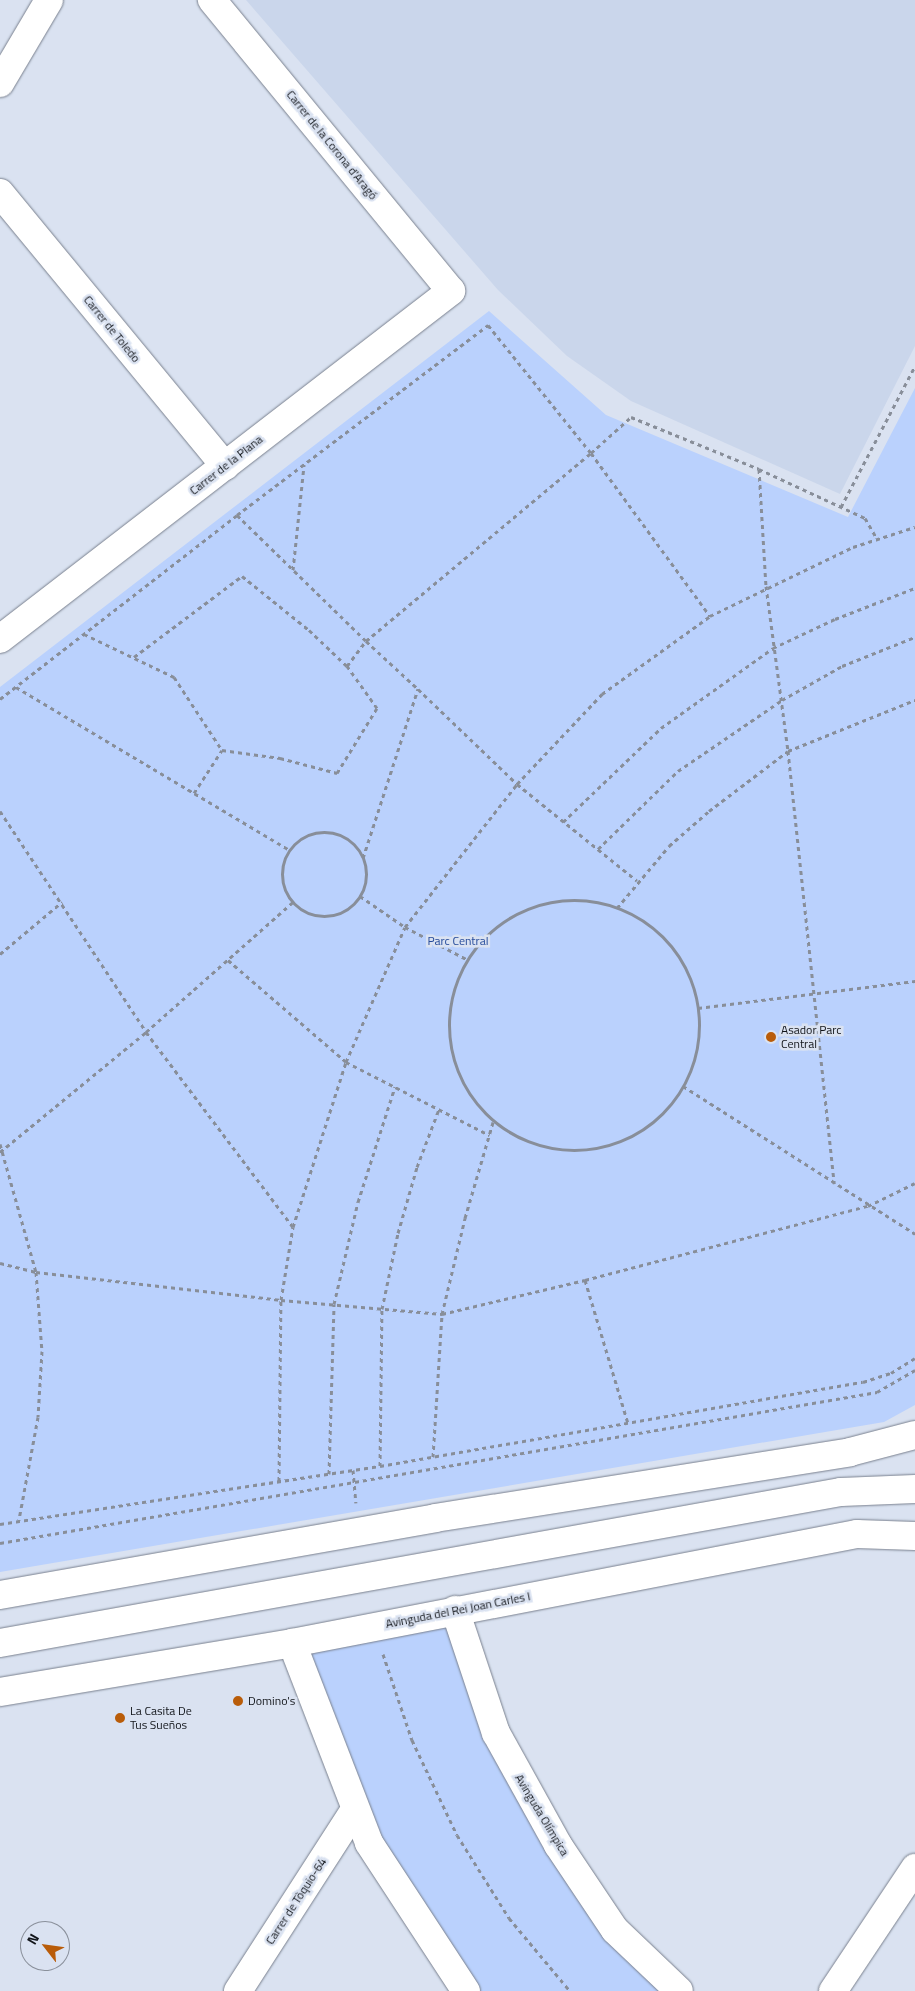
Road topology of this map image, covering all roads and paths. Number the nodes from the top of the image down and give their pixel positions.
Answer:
1 (49, 0) edge
2 (212, 0) edge
3 (0, 83) edge
4 (0, 193) edge
5 (451, 291) joint
6 (915, 366) edge
7 (591, 453) junction
8 (304, 464) junction
9 (224, 466) junction
10 (759, 469) junction
11 (841, 507) junction
12 (237, 515) junction
13 (915, 527) edge
14 (877, 539) junction
15 (293, 570) junction
16 (766, 586) junction
17 (915, 588) edge
18 (710, 616) junction
19 (84, 634) junction
20 (915, 637) edge
21 (0, 639) edge
22 (366, 642) junction
23 (773, 648) junction
24 (134, 657) junction
25 (346, 666) junction
26 (16, 687) junction
27 (418, 689) junction
28 (0, 699) edge
29 (782, 700) junction
30 (915, 700) edge
31 (222, 750) junction
32 (788, 751) junction
33 (517, 784) junction
34 (194, 793) junction
35 (0, 811) edge
36 (563, 822) junction
37 (598, 849) junction
38 (289, 850) junction
39 (363, 858) junction
40 (637, 881) junction
41 (360, 896) junction
42 (62, 902) junction
43 (293, 902) junction
44 (617, 908) junction
45 (405, 927) junction
46 (0, 954) edge
47 (228, 960) junction
48 (468, 960) junction
49 (915, 981) edge
50 (812, 994) junction
51 (698, 1008) junction
52 (146, 1032) junction
53 (346, 1062) junction
54 (683, 1086) junction
55 (395, 1087) junction
56 (439, 1109) junction
57 (493, 1122) junction
58 (490, 1135) junction
59 (0, 1144) edge
60 (1, 1150) edge
61 (915, 1183) edge
62 (834, 1184) junction
63 (868, 1206) junction
64 (293, 1227) junction
65 (915, 1234) edge
66 (0, 1263) edge
67 (36, 1272) junction
68 (585, 1280) junction
69 (280, 1300) junction
70 (334, 1304) junction
71 (382, 1308) junction
72 (442, 1314) junction
73 (915, 1358) edge
74 (915, 1370) edge
75 (628, 1423) junction
76 (915, 1435) edge
77 (433, 1457) junction
78 (380, 1466) junction
79 (329, 1474) junction
80 (279, 1481) junction
81 (915, 1489) edge
82 (19, 1520) junction
83 (0, 1524) edge
84 (915, 1536) edge
85 (0, 1543) edge
86 (0, 1596) edge
87 (455, 1610) junction
88 (378, 1626) junction
89 (0, 1643) edge
90 (292, 1643) junction
91 (0, 1692) edge
92 (354, 1811) junction
93 (915, 1868) edge
94 (238, 1991) edge
95 (466, 1991) edge
96 (570, 1991) edge
97 (679, 1991) edge
98 (833, 1991) edge

1 - 3 street
2 - 5 street, Carrer de la Corona d'Aragó
4 - 9 street, Carrer de Toledo
5 - 9 street, Carrer de la Plana
6 - 11 path
7 - 8 path
7 - 10 path
7 - 18 path
7 - 22 path
8 - 12 path
8 - 15 path
9 - 21 street, Carrer de la Plana
10 - 11 path
10 - 16 path
11 - 14 path
12 - 15 path
12 - 19 path
13 - 14 path
14 - 16 path
15 - 22 path
16 - 18 path
16 - 23 path
17 - 23 path
18 - 33 path
19 - 24 path
19 - 26 path
20 - 29 path
22 - 25 path
22 - 27 path
23 - 29 path
23 - 36 path
24 - 25 path
24 - 31 path
25 - 31 path
26 - 28 path
26 - 34 path
27 - 33 path
27 - 39 path
29 - 32 path
29 - 37 path
30 - 32 path
31 - 34 path
32 - 40 path
32 - 50 path
33 - 36 path
33 - 45 path
34 - 38 path
35 - 42 path
36 - 37 path
37 - 40 path
38 - 39 path
38 - 43 path
39 - 41 path
40 - 44 path
41 - 43 path
41 - 45 path
42 - 46 path
42 - 52 path
43 - 47 path
44 - 48 path
44 - 51 path
45 - 48 path
45 - 53 path
47 - 52 path
47 - 53 path
48 - 57 path
49 - 50 path
50 - 51 path
50 - 62 path
51 - 54 path
52 - 60 path
52 - 64 path
53 - 55 path
53 - 64 path
54 - 57 path
54 - 62 path
55 - 56 path
55 - 70 path
56 - 58 path
56 - 71 path
57 - 58 path
58 - 72 path
59 - 60 path
60 - 67 path
61 - 63 path
62 - 63 path
63 - 65 path
63 - 68 path
64 - 69 path
66 - 67 path
67 - 69 path
67 - 82 path
68 - 72 path
68 - 75 path
69 - 70 path
69 - 80 path
70 - 71 path
70 - 79 path
71 - 72 path
71 - 78 path
72 - 77 path
73 - 75 path
74 - 85 path
75 - 77 path
76 - 86 street
77 - 78 path
78 - 79 path
79 - 80 path
80 - 82 path
81 - 89 street
82 - 83 path
84 - 87 street, Avinguda del Rei Joan Carles I
87 - 88 street, Avinguda del Rei Joan Carles I
87 - 97 street, Avinguda Olímpica
88 - 90 street, Avinguda del Rei Joan Carles I
88 - 96 path
90 - 91 street, Avinguda del Rei Joan Carles I
90 - 92 street
92 - 94 street, Carrer de Tòquio-64
92 - 95 street
93 - 98 street

